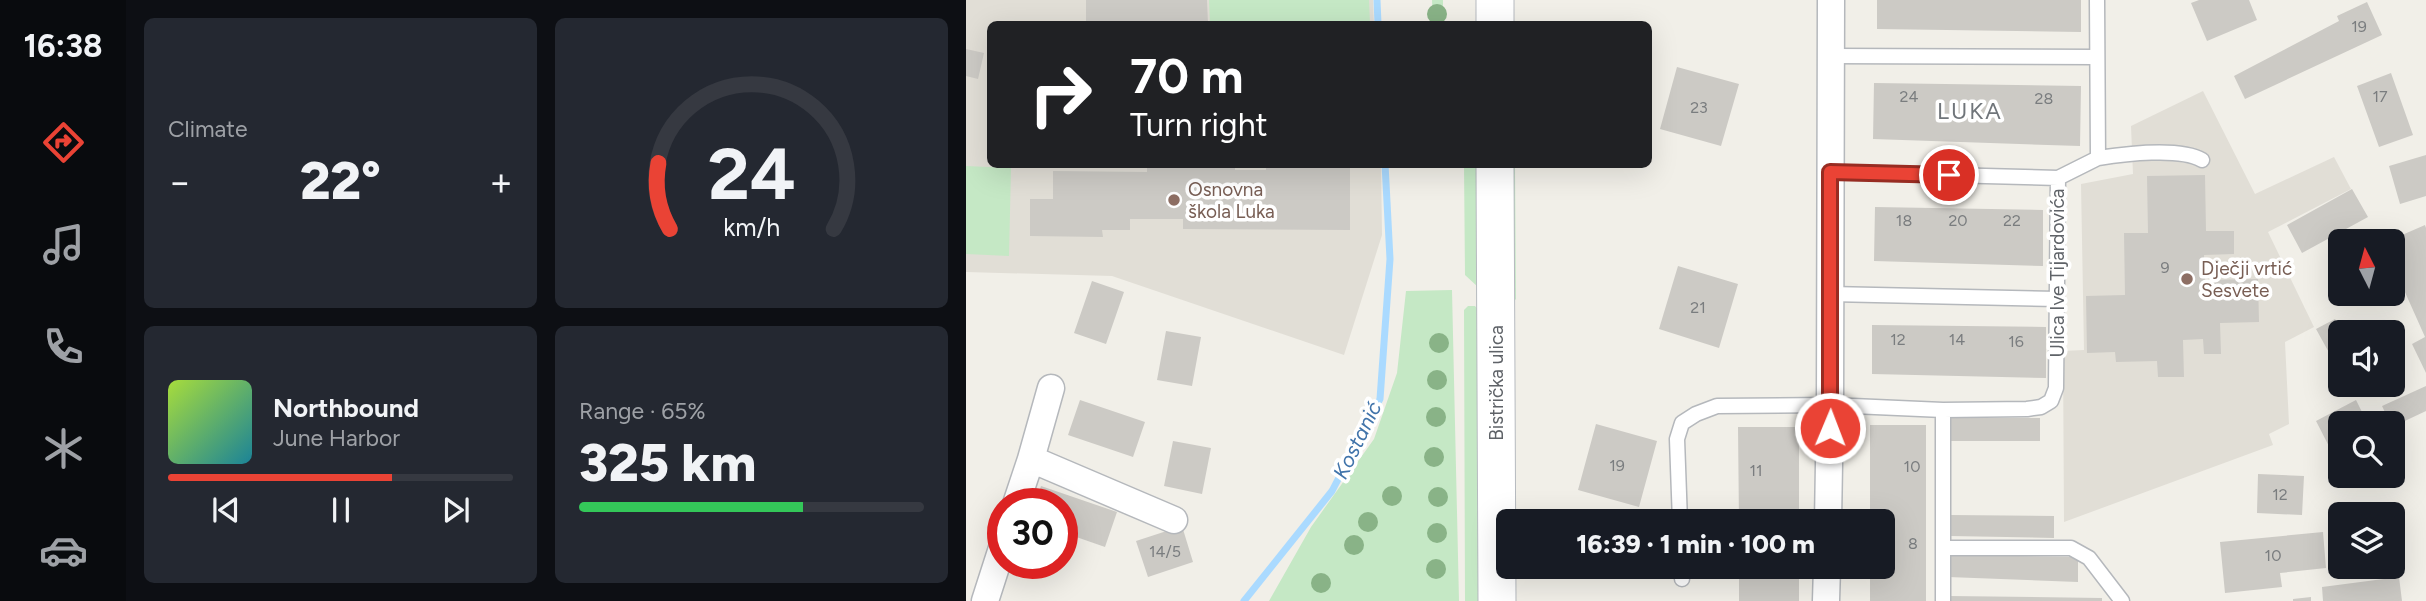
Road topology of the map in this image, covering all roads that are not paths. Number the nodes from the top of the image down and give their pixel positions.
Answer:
1 (1495, 0) edge
2 (1831, 0) edge
3 (2097, 0) edge
4 (1495, 21) edge
5 (1831, 56) junction
6 (2096, 57) junction
7 (2098, 158) junction
8 (2202, 160) dead end
9 (1495, 168) edge
10 (1830, 172) junction
11 (2058, 178) junction
12 (1830, 295) junction
13 (2057, 299) junction
14 (1051, 388) dead end
15 (1830, 405) junction
16 (1943, 410) junction
17 (1031, 459) junction
18 (1021, 488) edge
19 (1680, 509) edge
20 (1828, 509) edge
21 (1174, 520) dead end
22 (1943, 548) junction
23 (992, 579) edge
24 (1827, 579) edge
25 (985, 601) edge
26 (1497, 601) edge
27 (1826, 601) edge
28 (1943, 601) edge
29 (2122, 601) edge

1 - 4 main road
2 - 5 street
3 - 6 lane
5 - 6 lane
5 - 10 street
6 - 7 lane
7 - 8 lane
7 - 11 lane, Ulica Ive Tijardovića
9 - 26 main road, Bistrička ulica
10 - 11 lane
10 - 12 street
11 - 13 lane, Ulica Ive Tijardovića
12 - 13 lane
12 - 15 street
13 - 16 lane, Ulica Ive Tijardovića
14 - 17 street
15 - 16 lane
15 - 19 lane
15 - 20 street
16 - 22 lane
17 - 18 street
17 - 21 street
22 - 28 lane
22 - 29 lane
23 - 25 street
24 - 27 street

